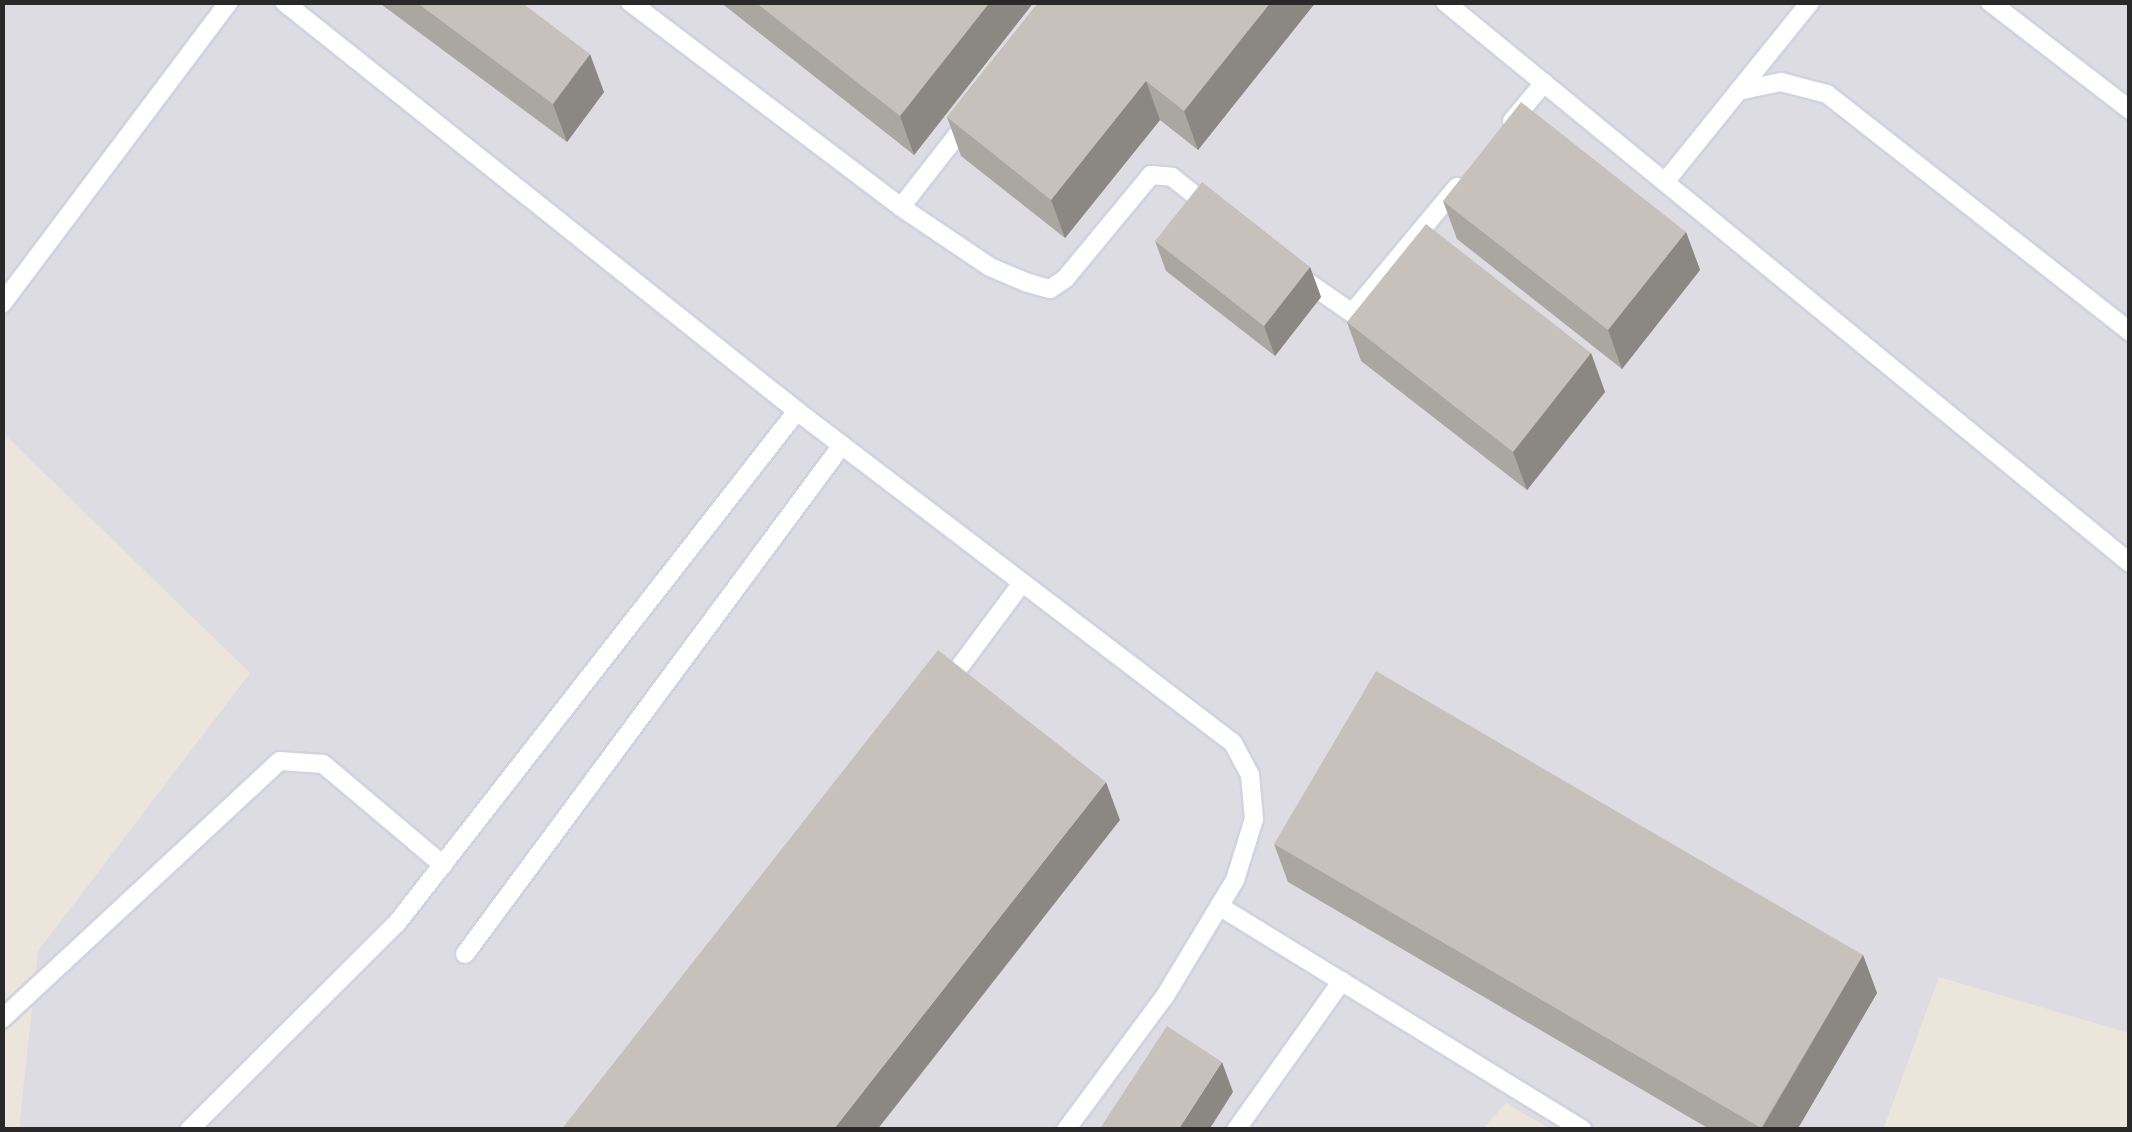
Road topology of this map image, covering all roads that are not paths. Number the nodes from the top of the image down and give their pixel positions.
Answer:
1 (229, 2) edge
2 (284, 2) edge
3 (630, 2) edge
4 (1446, 2) edge
5 (1810, 2) edge
6 (1990, 2) edge
7 (1544, 83) junction
8 (1738, 92) junction
9 (987, 97) edge
10 (2130, 110) edge
11 (1495, 142) edge
12 (1470, 172) edge
13 (1664, 182) junction
14 (901, 207) junction
15 (1234, 225) edge
16 (1280, 262) edge
17 (2, 304) edge
18 (2130, 332) edge
19 (797, 410) junction
20 (842, 445) junction
21 (2130, 564) edge
22 (1022, 582) junction
23 (961, 666) edge
24 (442, 865) junction
25 (1219, 906) junction
26 (465, 954) dead end
27 (1342, 981) junction
28 (2, 1019) edge
29 (189, 1130) edge
30 (1066, 1130) edge
31 (1236, 1130) edge
32 (1584, 1130) edge

1 - 17 lane
2 - 19 lane
3 - 14 lane
4 - 7 lane
5 - 8 lane
6 - 10 lane
7 - 11 lane
7 - 13 lane
8 - 13 lane
8 - 18 lane
9 - 14 lane
12 - 16 lane
13 - 21 lane
14 - 15 lane
19 - 20 lane
19 - 24 lane
20 - 22 lane
20 - 26 lane
22 - 23 lane
22 - 25 lane
24 - 28 lane
24 - 29 lane
25 - 27 lane
25 - 30 lane
27 - 31 lane
27 - 32 lane

